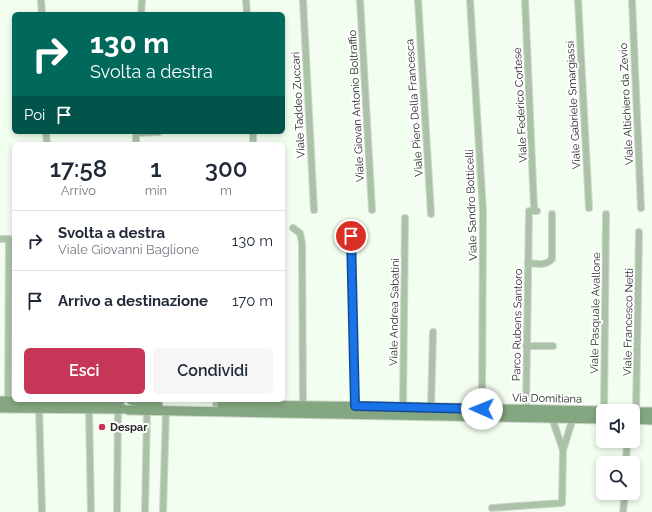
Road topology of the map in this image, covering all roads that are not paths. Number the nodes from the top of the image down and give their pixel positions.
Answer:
1 (41, 0) edge
2 (142, 0) edge
3 (246, 0) edge
4 (303, 0) edge
5 (360, 0) edge
6 (418, 0) edge
7 (470, 0) edge
8 (525, 0) edge
9 (578, 0) edge
10 (632, 0) edge
11 (42, 12) edge
12 (141, 12) edge
13 (246, 12) edge
14 (588, 208) dead end
15 (641, 208) dead end
16 (314, 210) dead end
17 (372, 210) dead end
18 (431, 214) dead end
19 (552, 214) dead end
20 (606, 214) dead end
21 (405, 218) dead end
22 (293, 228) dead end
23 (639, 232) dead end
24 (351, 236) dead end
25 (0, 239) edge
26 (11, 239) edge
27 (528, 263) junction
28 (433, 332) dead end
29 (526, 346) junction
30 (553, 346) dead end
31 (4, 401) edge
32 (32, 402) edge
33 (131, 402) edge
34 (138, 402) edge
35 (216, 403) edge
36 (247, 403) edge
37 (89, 404) edge
38 (604, 404) edge
39 (634, 404) edge
40 (122, 406) edge
41 (303, 406) junction
42 (355, 406) junction
43 (403, 407) junction
44 (0, 408) edge
45 (40, 408) junction
46 (431, 408) junction
47 (482, 409) junction
48 (147, 410) junction
49 (526, 410) junction
50 (166, 411) junction
51 (596, 411) edge
52 (652, 412) edge
53 (640, 413) edge
54 (640, 416) edge
55 (552, 418) junction
56 (573, 418) junction
57 (596, 419) edge
58 (652, 420) edge
59 (563, 450) junction
60 (624, 500) edge
61 (492, 508) dead end
62 (42, 512) edge
63 (91, 512) edge
64 (116, 512) edge
65 (145, 512) edge
66 (163, 512) edge
67 (623, 512) edge

1 - 11 street
2 - 12 street
3 - 13 street
4 - 16 street, Viale Taddeo Zuccari
5 - 17 street, Viale Giovan Antonio Boltraffio
6 - 18 street, Viale Piero Della Francesca
7 - 47 street, Viale Sandro Botticelli
8 - 27 street, Viale Federico Cortese
9 - 14 street, Viale Gabriele Smargiassi
10 - 15 street, Viale Altichiero da Zevio
19 - 27 street, Parco Rubens Santoro
20 - 38 street, Viale Pasquale Avallone
21 - 43 street, Viale Andrea Sabatini
22 - 41 street
23 - 39 street, Viale Francesco Netti
24 - 42 street
25 - 26 street
26 - 31 street
27 - 29 street, Parco Rubens Santoro
28 - 46 street
29 - 30 street
29 - 49 street, Parco Rubens Santoro
32 - 37 main road, Via Domitiana
33 - 40 main road
34 - 35 main road, Via Domitiana
35 - 36 main road, Via Domitiana
36 - 41 main road, Via Domitiana
37 - 40 main road, Via Domitiana
37 - 45 main road, Via Domitiana
37 - 63 street
40 - 48 main road, Via Domitiana
40 - 64 street
41 - 42 main road, Via Domitiana
42 - 43 main road, Via Domitiana
43 - 46 main road, Via Domitiana
44 - 45 main road, Via Domitiana
45 - 62 street
46 - 47 main road, Via Domitiana
47 - 49 main road, Via Domitiana
48 - 50 main road, Via Domitiana
48 - 65 street
49 - 51 main road, Via Domitiana
50 - 55 main road, Via Domitiana
50 - 66 street
52 - 53 main road
54 - 58 main road
55 - 56 main road, Via Domitiana
55 - 59 street
56 - 57 main road, Via Domitiana
56 - 59 street
59 - 61 street
60 - 67 street

